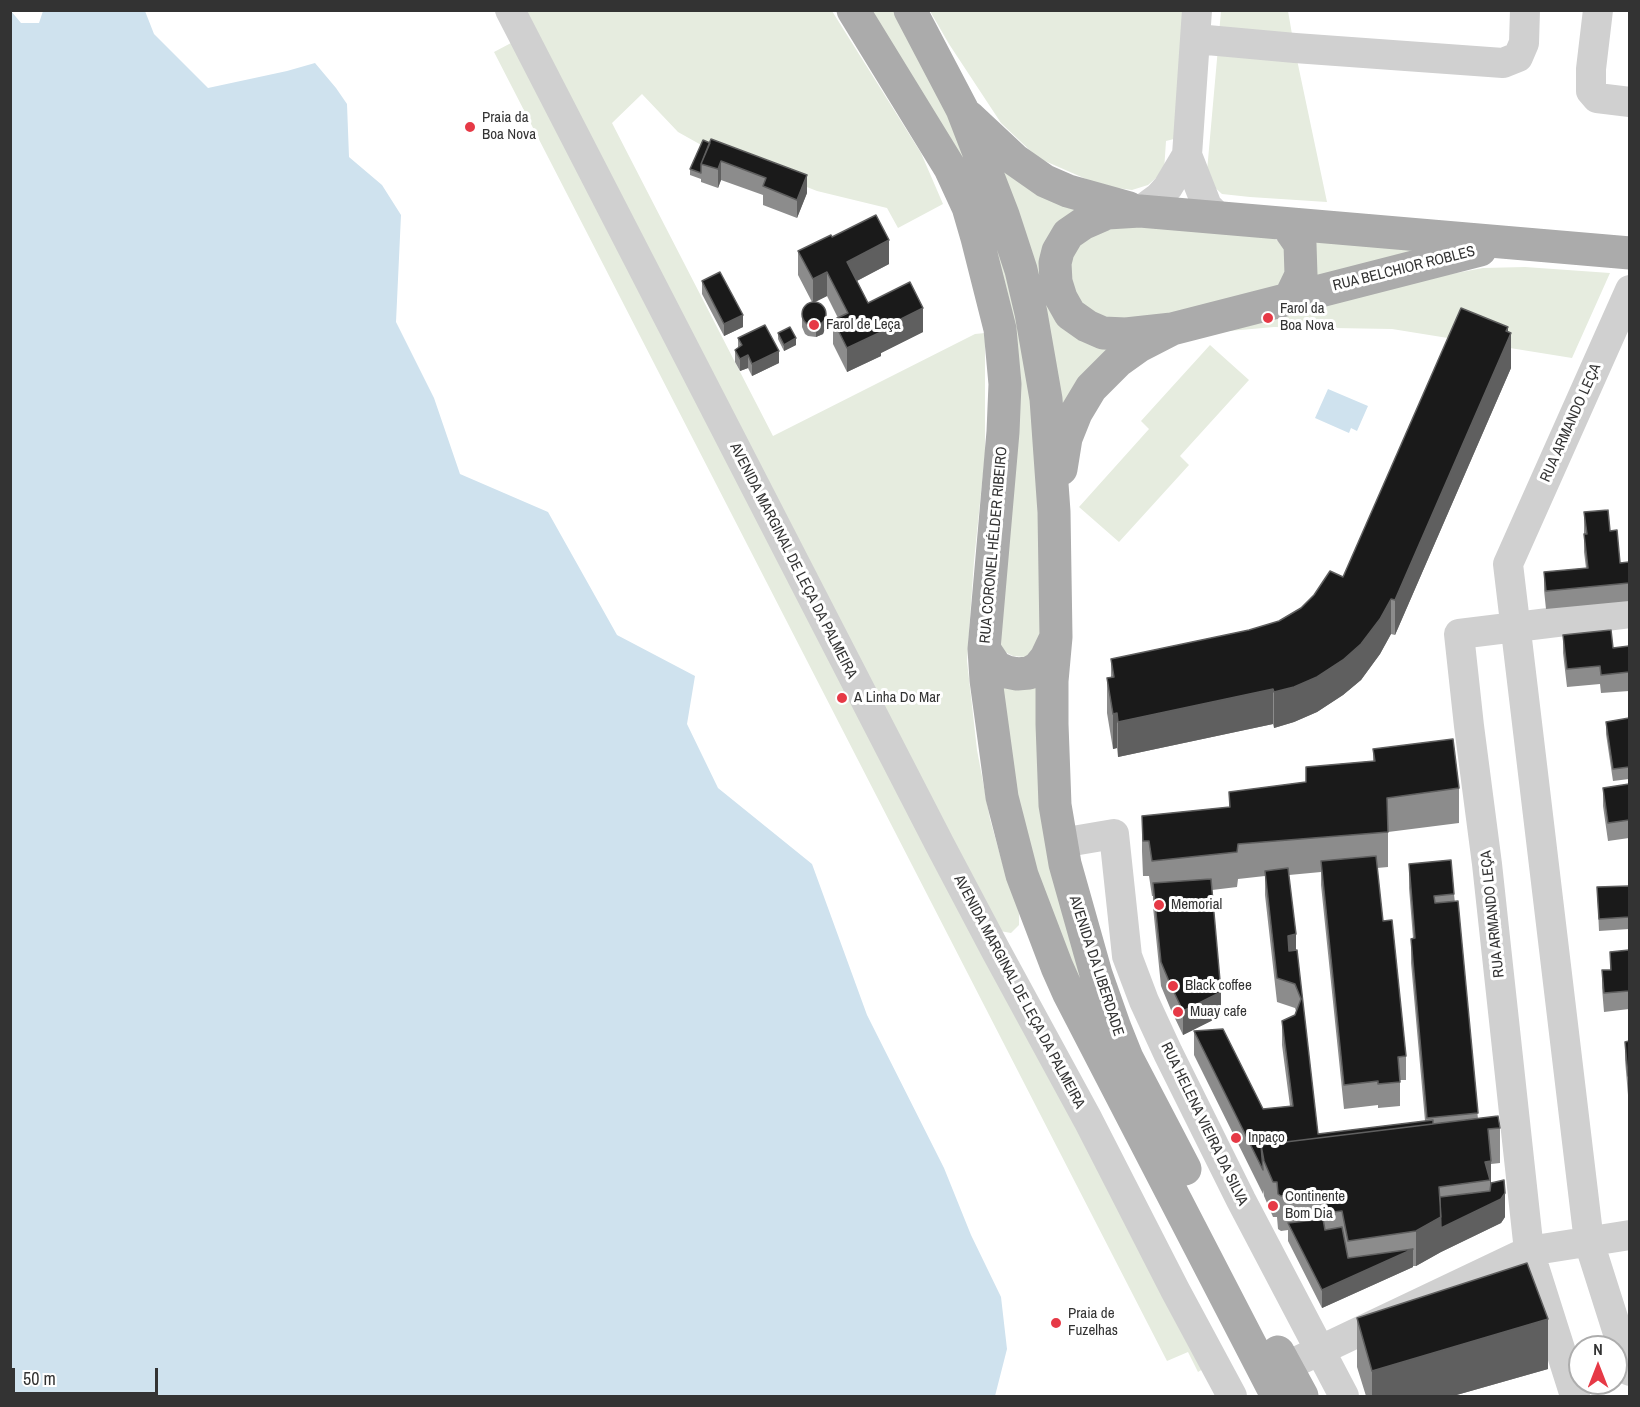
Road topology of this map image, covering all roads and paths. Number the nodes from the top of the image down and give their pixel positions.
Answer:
1 (510, 10) edge
2 (853, 10) edge
3 (910, 10) edge
4 (1525, 10) edge
5 (1598, 10) edge
6 (1197, 25) edge
7 (1629, 102) edge
8 (962, 109) junction
9 (1187, 155) junction
10 (1140, 211) junction
11 (1218, 217) junction
12 (1286, 224) junction
13 (1518, 244) junction
14 (1629, 253) edge
15 (1629, 290) edge
16 (1290, 298) junction
17 (1172, 329) junction
18 (1054, 512) junction
19 (1629, 614) edge
20 (1516, 627) junction
21 (1056, 637) junction
22 (984, 649) junction
23 (1061, 843) junction
24 (1629, 1235) edge
25 (1589, 1242) junction
26 (1529, 1251) junction
27 (1320, 1350) junction
28 (1629, 1371) edge
29 (1276, 1380) edge
30 (1232, 1396) edge
31 (1302, 1396) edge
32 (1344, 1396) edge
33 (1575, 1396) edge

1 - 30 street, AVENIDA MARGINAL DE LEÇA DA PALMEIRA
2 - 22 main road, RUA CORONEL HÉLDER RIBEIRO
3 - 8 main road, RUA CORONEL HÉLDER RIBEIRO
4 - 6 street
5 - 7 street
6 - 9 street
8 - 10 main road, RUA BELCHIOR ROBLES
8 - 18 main road, RUA CORONEL HÉLDER RIBEIRO
9 - 10 street
9 - 11 street
10 - 11 main road, RUA BELCHIOR ROBLES
10 - 17 main road, RUA BELCHIOR ROBLES
11 - 12 main road, RUA BELCHIOR ROBLES
12 - 13 main road, RUA BELCHIOR ROBLES
12 - 16 main road
13 - 14 main road, RUA BELCHIOR ROBLES
13 - 16 main road, RUA BELCHIOR ROBLES
15 - 20 street, RUA ARMANDO LEÇA
16 - 17 main road, RUA BELCHIOR ROBLES
17 - 18 main road, RUA BELCHIOR ROBLES
18 - 21 main road, RUA CORONEL HÉLDER RIBEIRO
19 - 20 street, RUA ARMANDO LEÇA
20 - 25 street, RUA ARMANDO LEÇA
20 - 26 street, RUA ARMANDO LEÇA
21 - 22 main road, RUA CORONEL HÉLDER RIBEIRO
21 - 23 main road, AVENIDA DA LIBERDADE
22 - 29 main road, AVENIDA DA LIBERDADE
23 - 27 street, RUA HELENA VIEIRA DA SILVA
23 - 29 main road, AVENIDA DA LIBERDADE
24 - 25 street
25 - 26 street
25 - 28 street, RUA ARMANDO LEÇA
26 - 27 street
26 - 33 street
27 - 29 street
27 - 32 street, RUA HELENA VIEIRA DA SILVA
29 - 31 main road, AVENIDA DA LIBERDADE

